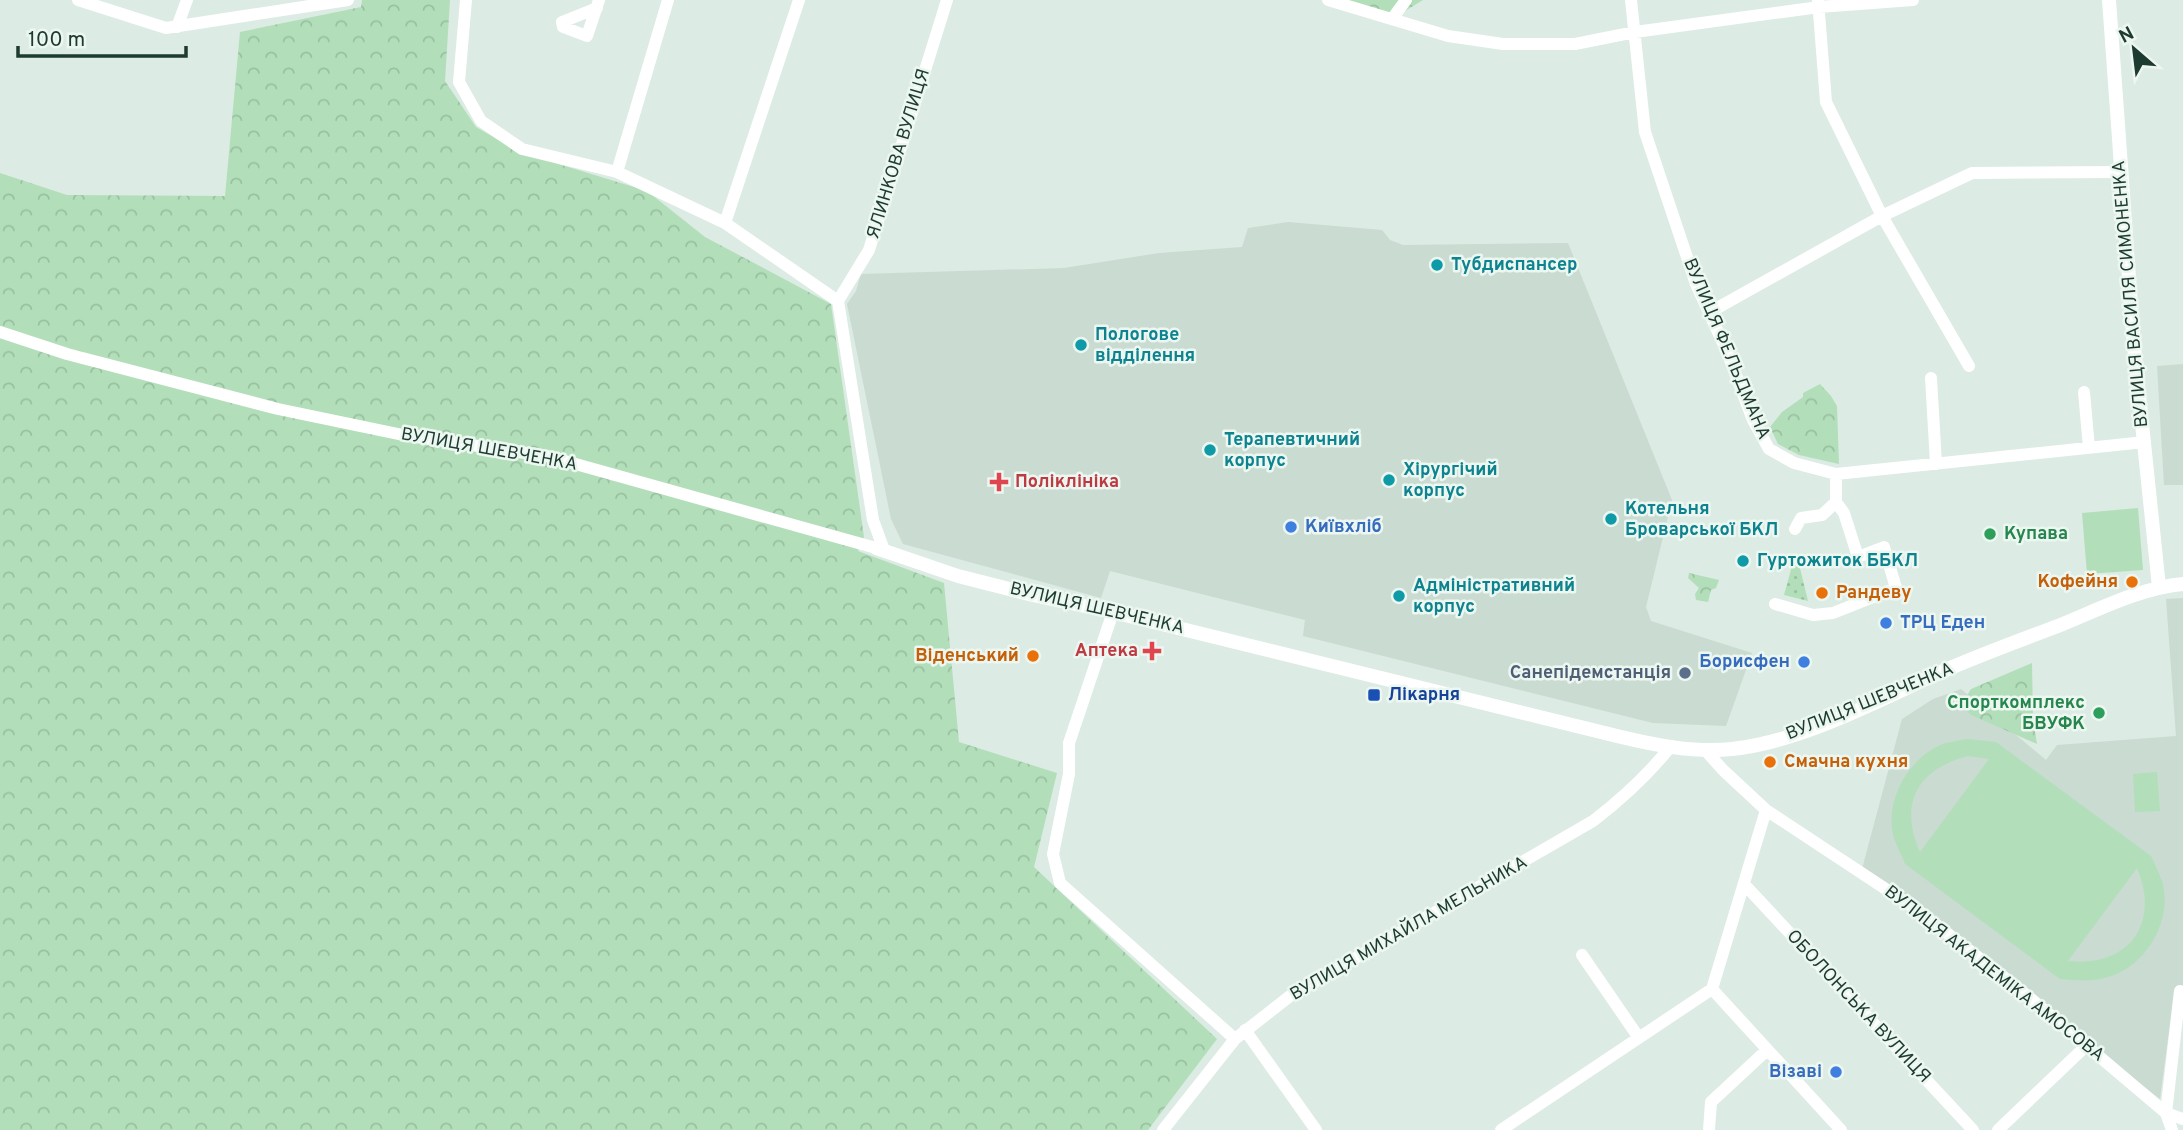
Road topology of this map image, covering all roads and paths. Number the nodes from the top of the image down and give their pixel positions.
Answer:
1 (78, 0) edge
2 (187, 0) edge
3 (348, 0) edge
4 (466, 0) edge
5 (668, 0) edge
6 (799, 0) edge
7 (947, 0) edge
8 (1328, 0) edge
9 (1406, 0) edge
10 (1630, 0) edge
11 (1913, 0) edge
12 (2109, 0) edge
13 (1819, 4) edge
14 (1392, 19) junction
15 (177, 27) junction
16 (1635, 32) junction
17 (617, 172) junction
18 (2120, 172) junction
19 (1882, 216) junction
20 (725, 223) junction
21 (838, 301) junction
22 (1710, 312) junction
23 (0, 332) edge
24 (1969, 366) dead end
25 (1931, 378) dead end
26 (2084, 392) dead end
27 (2145, 442) junction
28 (2089, 448) junction
29 (1936, 464) junction
30 (1836, 474) junction
31 (1836, 502) junction
32 (1795, 529) dead end
33 (880, 549) junction
34 (2183, 584) edge
35 (2159, 587) junction
36 (1775, 604) dead end
37 (1113, 612) junction
38 (1671, 746) junction
39 (1706, 751) junction
40 (1766, 810) junction
41 (1744, 884) junction
42 (1582, 955) dead end
43 (1712, 989) junction
44 (2180, 991) dead end
45 (1245, 1030) junction
46 (1639, 1038) junction
47 (1235, 1040) junction
48 (2087, 1045) junction
49 (1767, 1050) junction
50 (2166, 1113) junction
51 (2183, 1119) edge
52 (1163, 1130) edge
53 (1316, 1130) edge
54 (1501, 1130) edge
55 (1710, 1130) edge
56 (1841, 1130) edge
57 (1973, 1130) edge
58 (1998, 1130) edge
59 (2172, 1130) edge

1 - 15 street
2 - 15 street
3 - 15 street
4 - 17 street
5 - 17 street
6 - 20 street
7 - 21 street, ЯЛИНКОВА ВУЛИЦЯ
8 - 14 street
9 - 14 street
10 - 16 street, ВУЛИЦЯ ФЕЛЬДМАНА
11 - 13 street
12 - 18 street, ВУЛИЦЯ ВАСИЛЯ СИМОНЕНКА
13 - 16 street
13 - 19 street
14 - 16 street
16 - 22 street, ВУЛИЦЯ ФЕЛЬДМАНА
17 - 20 street
18 - 19 street
18 - 27 street, ВУЛИЦЯ ВАСИЛЯ СИМОНЕНКА
19 - 22 street
19 - 24 street
20 - 21 street
21 - 33 street
22 - 30 street, ВУЛИЦЯ ФЕЛЬДМАНА
23 - 33 street, ВУЛИЦЯ ШЕВЧЕНКА
25 - 29 street
26 - 28 street
27 - 28 street, ВУЛИЦЯ ФЕЛЬДМАНА
27 - 35 street, ВУЛИЦЯ ВАСИЛЯ СИМОНЕНКА
28 - 29 street, ВУЛИЦЯ ФЕЛЬДМАНА
29 - 30 street, ВУЛИЦЯ ФЕЛЬДМАНА
30 - 31 street
31 - 32 street
31 - 36 street
33 - 37 street, ВУЛИЦЯ ШЕВЧЕНКА
34 - 35 street, ВУЛИЦЯ ШЕВЧЕНКА
35 - 39 street, ВУЛИЦЯ ШЕВЧЕНКА
37 - 38 street, ВУЛИЦЯ ШЕВЧЕНКА
37 - 47 street
38 - 39 street, ВУЛИЦЯ ШЕВЧЕНКА
38 - 45 street, ВУЛИЦЯ МИХАЙЛА МЕЛЬНИКА
39 - 40 street, ВУЛИЦЯ АКАДЕМІКА АМОСОВА
40 - 41 street
40 - 48 street, ВУЛИЦЯ АКАДЕМІКА АМОСОВА
41 - 43 street
41 - 57 street, ОБОЛОНСЬКА ВУЛИЦЯ
42 - 46 street
43 - 46 street
43 - 49 street
44 - 50 street
45 - 47 street, ВУЛИЦЯ МИХАЙЛА МЕЛЬНИКА
45 - 53 street
46 - 54 street
47 - 52 street, ВУЛИЦЯ МИХАЙЛА МЕЛЬНИКА
48 - 50 street, ВУЛИЦЯ АКАДЕМІКА АМОСОВА
48 - 58 street
49 - 55 street
49 - 56 street
50 - 51 street
50 - 59 street, ВУЛИЦЯ АКАДЕМІКА АМОСОВА

